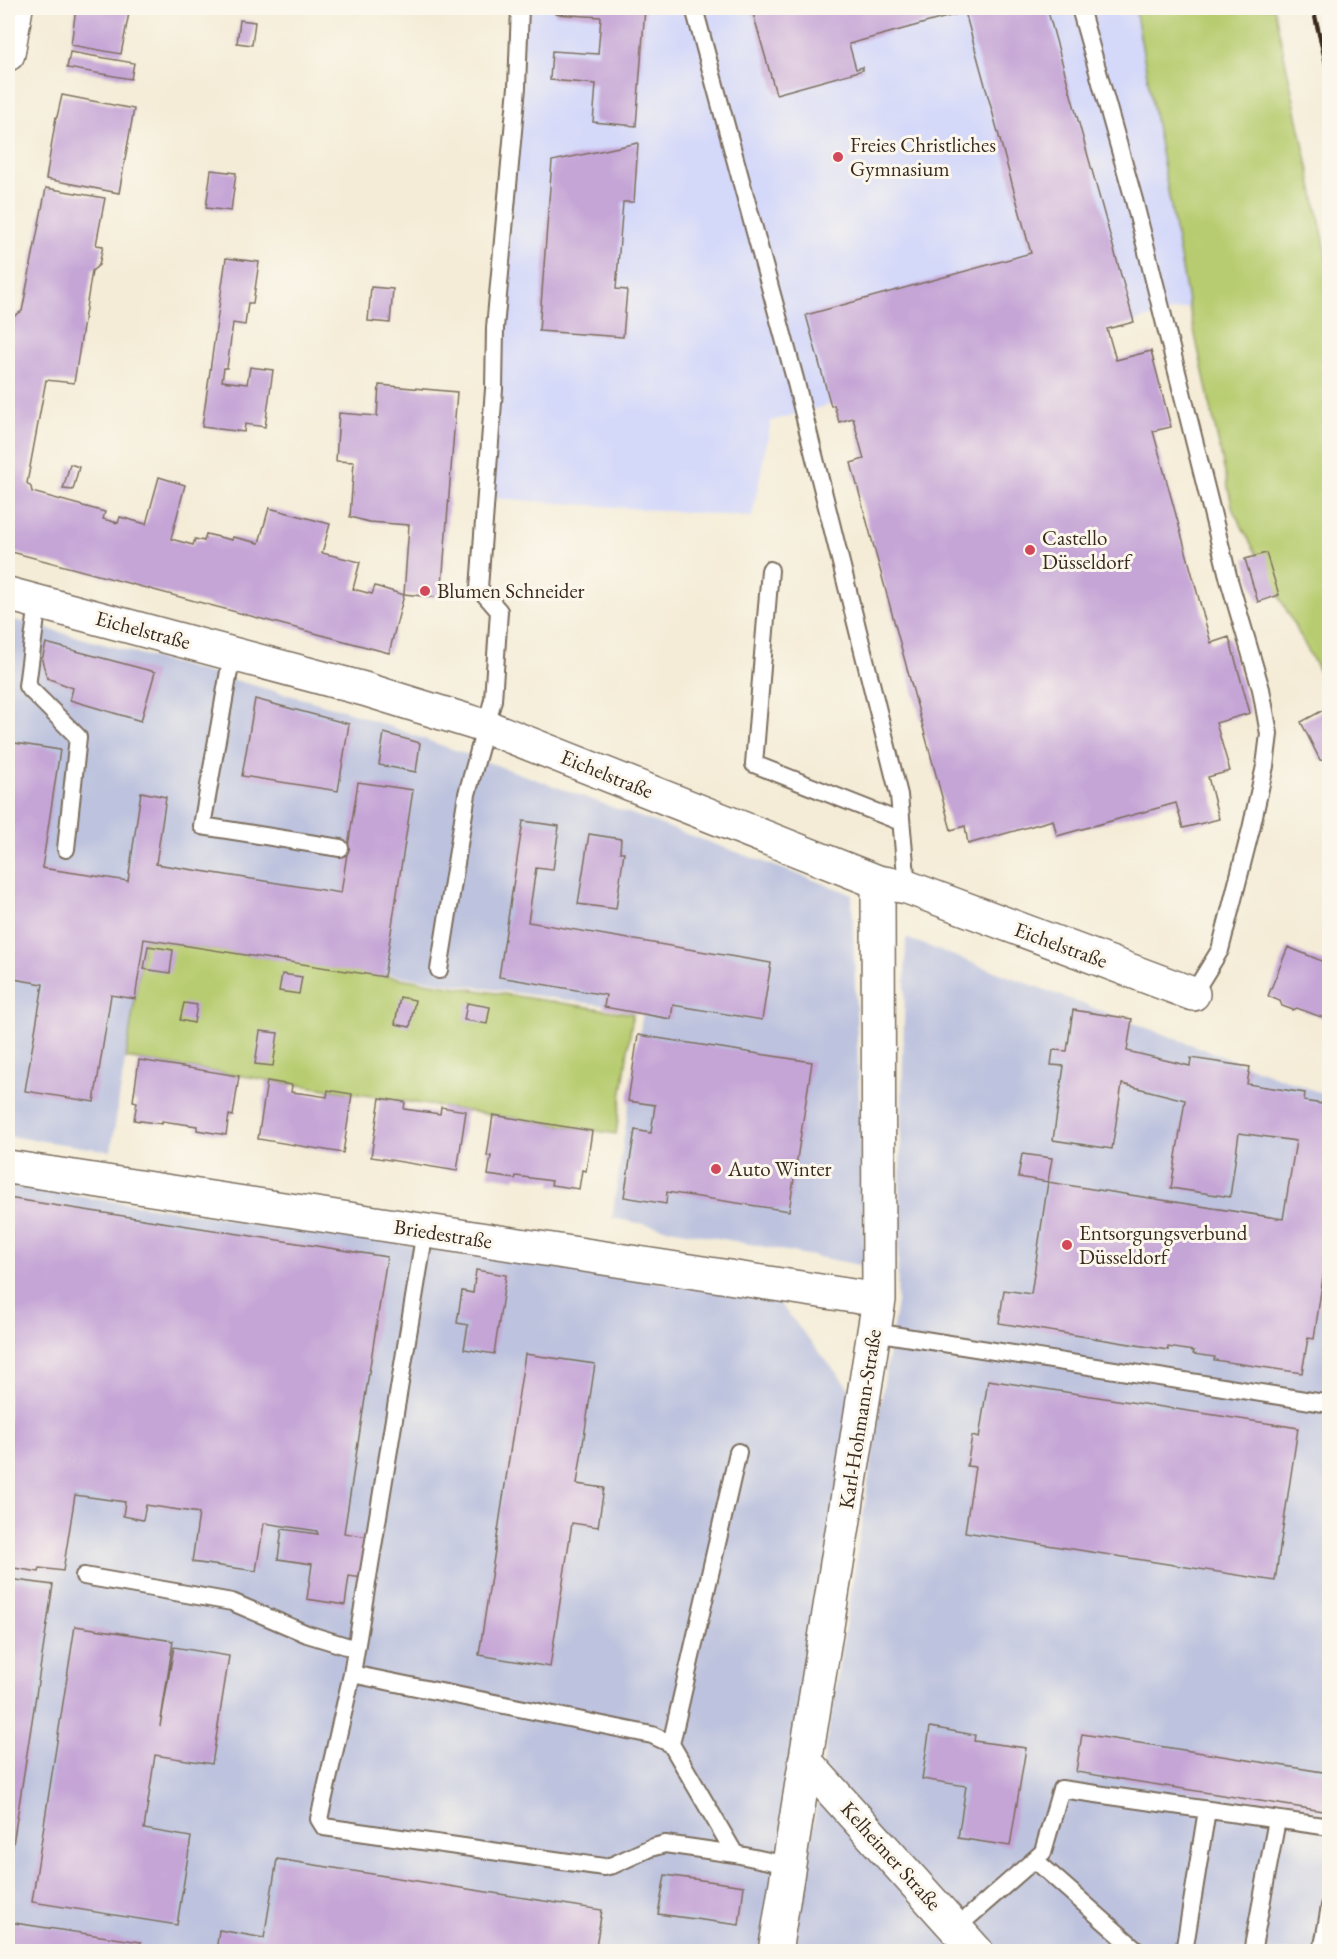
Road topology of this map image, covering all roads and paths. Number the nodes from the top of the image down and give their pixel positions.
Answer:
1 (16, 8) edge
2 (520, 8) edge
3 (694, 8) edge
4 (1080, 8) edge
5 (8, 54) edge
6 (770, 570) dead end
7 (15, 597) edge
8 (232, 654) junction
9 (487, 727) junction
10 (901, 822) junction
11 (340, 848) dead end
12 (66, 849) dead end
13 (892, 885) junction
14 (439, 970) dead end
15 (1193, 994) joint
16 (8, 1167) edge
17 (424, 1231) junction
18 (877, 1316) junction
19 (1329, 1404) edge
20 (738, 1452) dead end
21 (84, 1576) dead end
22 (356, 1649) junction
23 (352, 1674) junction
24 (671, 1744) junction
25 (805, 1761) junction
26 (1208, 1810) junction
27 (1277, 1820) junction
28 (1329, 1827) edge
29 (735, 1854) junction
30 (1035, 1860) junction
31 (788, 1865) junction
32 (1329, 1906) edge
33 (966, 1940) edge
34 (775, 1952) edge
35 (1139, 1952) edge
36 (1184, 1952) edge
37 (1252, 1952) edge
38 (1322, 1952) edge

1 - 5 street
2 - 9 lane
3 - 10 lane
4 - 15 lane
6 - 10 lane
7 - 8 street, Eichelstraße
7 - 12 lane
8 - 9 street, Eichelstraße
8 - 11 lane
9 - 13 street, Eichelstraße
9 - 14 lane
10 - 13 lane
13 - 15 street, Eichelstraße
13 - 18 street, Karl-Hohmann-Straße
16 - 17 street, Briedestraße
17 - 18 street, Briedestraße
17 - 22 lane
18 - 19 lane
18 - 25 street, Karl-Hohmann-Straße
20 - 24 lane
21 - 22 lane
22 - 23 lane
23 - 24 lane
23 - 29 lane
24 - 29 lane
25 - 31 street, Karl-Hohmann-Straße
25 - 33 street, Kelheimer Straße
26 - 27 lane
26 - 30 lane
26 - 36 lane
27 - 28 lane
27 - 37 lane
29 - 31 lane
30 - 33 lane
30 - 35 lane
31 - 34 street, Karl-Hohmann-Straße
32 - 38 lane

